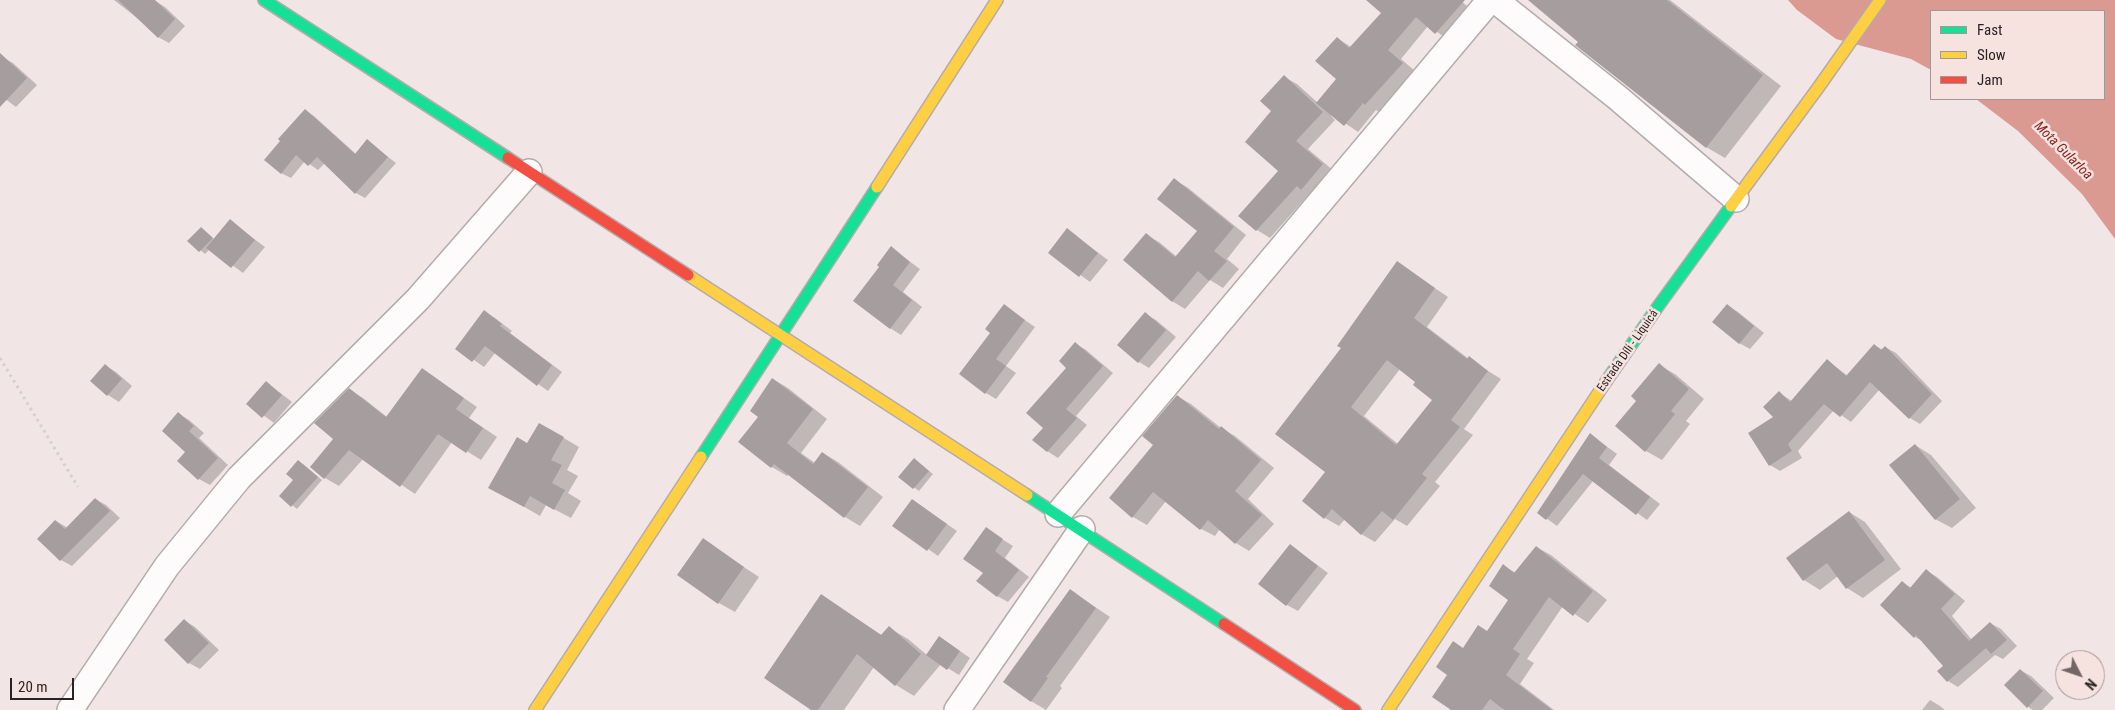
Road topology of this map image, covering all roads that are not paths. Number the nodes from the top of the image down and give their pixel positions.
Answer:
1 (264, 0) edge
2 (997, 0) edge
3 (1490, 0) edge
4 (1495, 0) edge
5 (1880, 0) edge
6 (529, 172) junction
7 (1736, 199) junction
8 (781, 336) junction
9 (1058, 514) junction
10 (1082, 529) junction
11 (70, 710) edge
12 (535, 710) edge
13 (958, 710) edge
14 (1356, 710) edge
15 (1388, 710) edge

1 - 6 street
2 - 8 street
3 - 9 street
4 - 7 street
5 - 7 street, Estrada Díli - Liquicá
6 - 8 street
6 - 11 street
7 - 15 street, Estrada Díli - Liquicá
8 - 9 street
8 - 12 street
9 - 10 street
10 - 13 street
10 - 14 street

